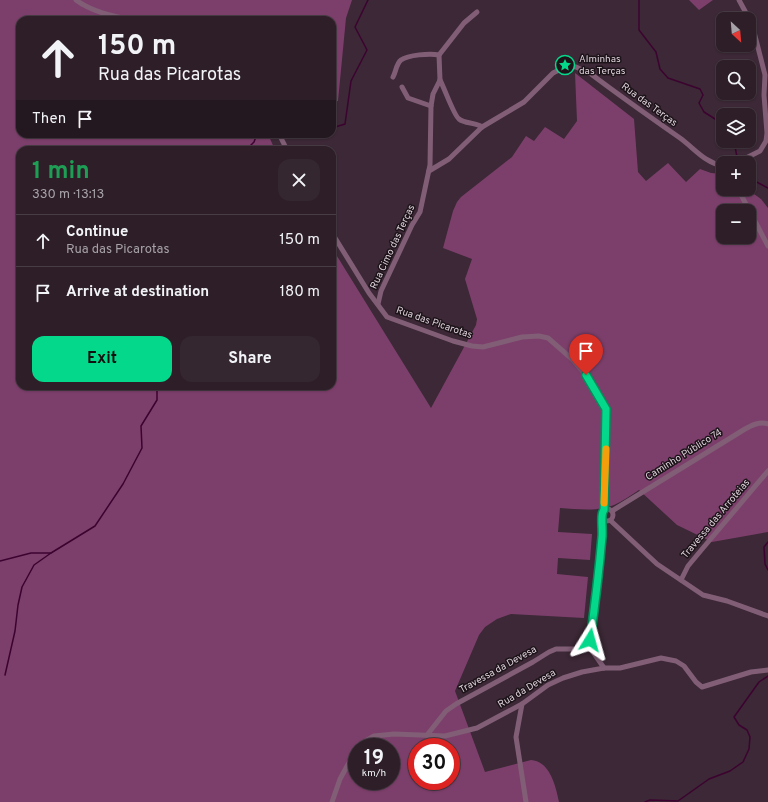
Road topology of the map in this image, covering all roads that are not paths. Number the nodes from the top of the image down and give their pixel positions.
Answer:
1 (76, 0) edge
2 (739, 0) edge
3 (477, 12) dead end
4 (115, 16) edge
5 (439, 56) junction
6 (767, 76) edge
7 (393, 77) dead end
8 (440, 80) junction
9 (402, 87) dead end
10 (431, 106) junction
11 (482, 127) junction
12 (750, 156) edge
13 (716, 164) edge
14 (430, 171) junction
15 (742, 196) edge
16 (336, 240) edge
17 (768, 246) edge
18 (378, 304) junction
19 (768, 424) edge
20 (768, 471) edge
21 (604, 510) junction
22 (612, 511) junction
23 (602, 520) junction
24 (611, 521) junction
25 (681, 580) junction
26 (768, 616) edge
27 (591, 649) junction
28 (604, 668) junction
29 (768, 670) edge
30 (522, 704) junction
31 (427, 735) junction
32 (371, 738) edge
33 (348, 764) edge
34 (332, 802) edge
35 (526, 802) edge

1 - 4 street
2 - 6 street
3 - 5 street
5 - 7 street
5 - 8 street, Rua Cimo das Terças
6 - 12 street
8 - 10 street, Rua Cimo das Terças
8 - 11 street
9 - 10 street
10 - 14 street, Rua Cimo das Terças
11 - 13 street, Rua das Terças
11 - 14 street, Rua das Terças
14 - 18 street, Rua Cimo das Terças
15 - 17 street
16 - 18 street, Rua das Picarotas
18 - 21 street, Rua das Picarotas
19 - 22 street, Caminho Público 74
20 - 25 street, Travessa das Arroteias
21 - 22 street
21 - 23 street
22 - 24 street
23 - 24 street
23 - 27 street
24 - 25 street
25 - 26 street
27 - 28 street
27 - 31 street, Travessa da Devesa
28 - 29 street, Rua da Devesa
28 - 30 street, Rua da Devesa
30 - 31 street, Rua da Devesa
30 - 35 street
31 - 32 street, Rua da Devesa
33 - 34 street, Rua da Devesa

